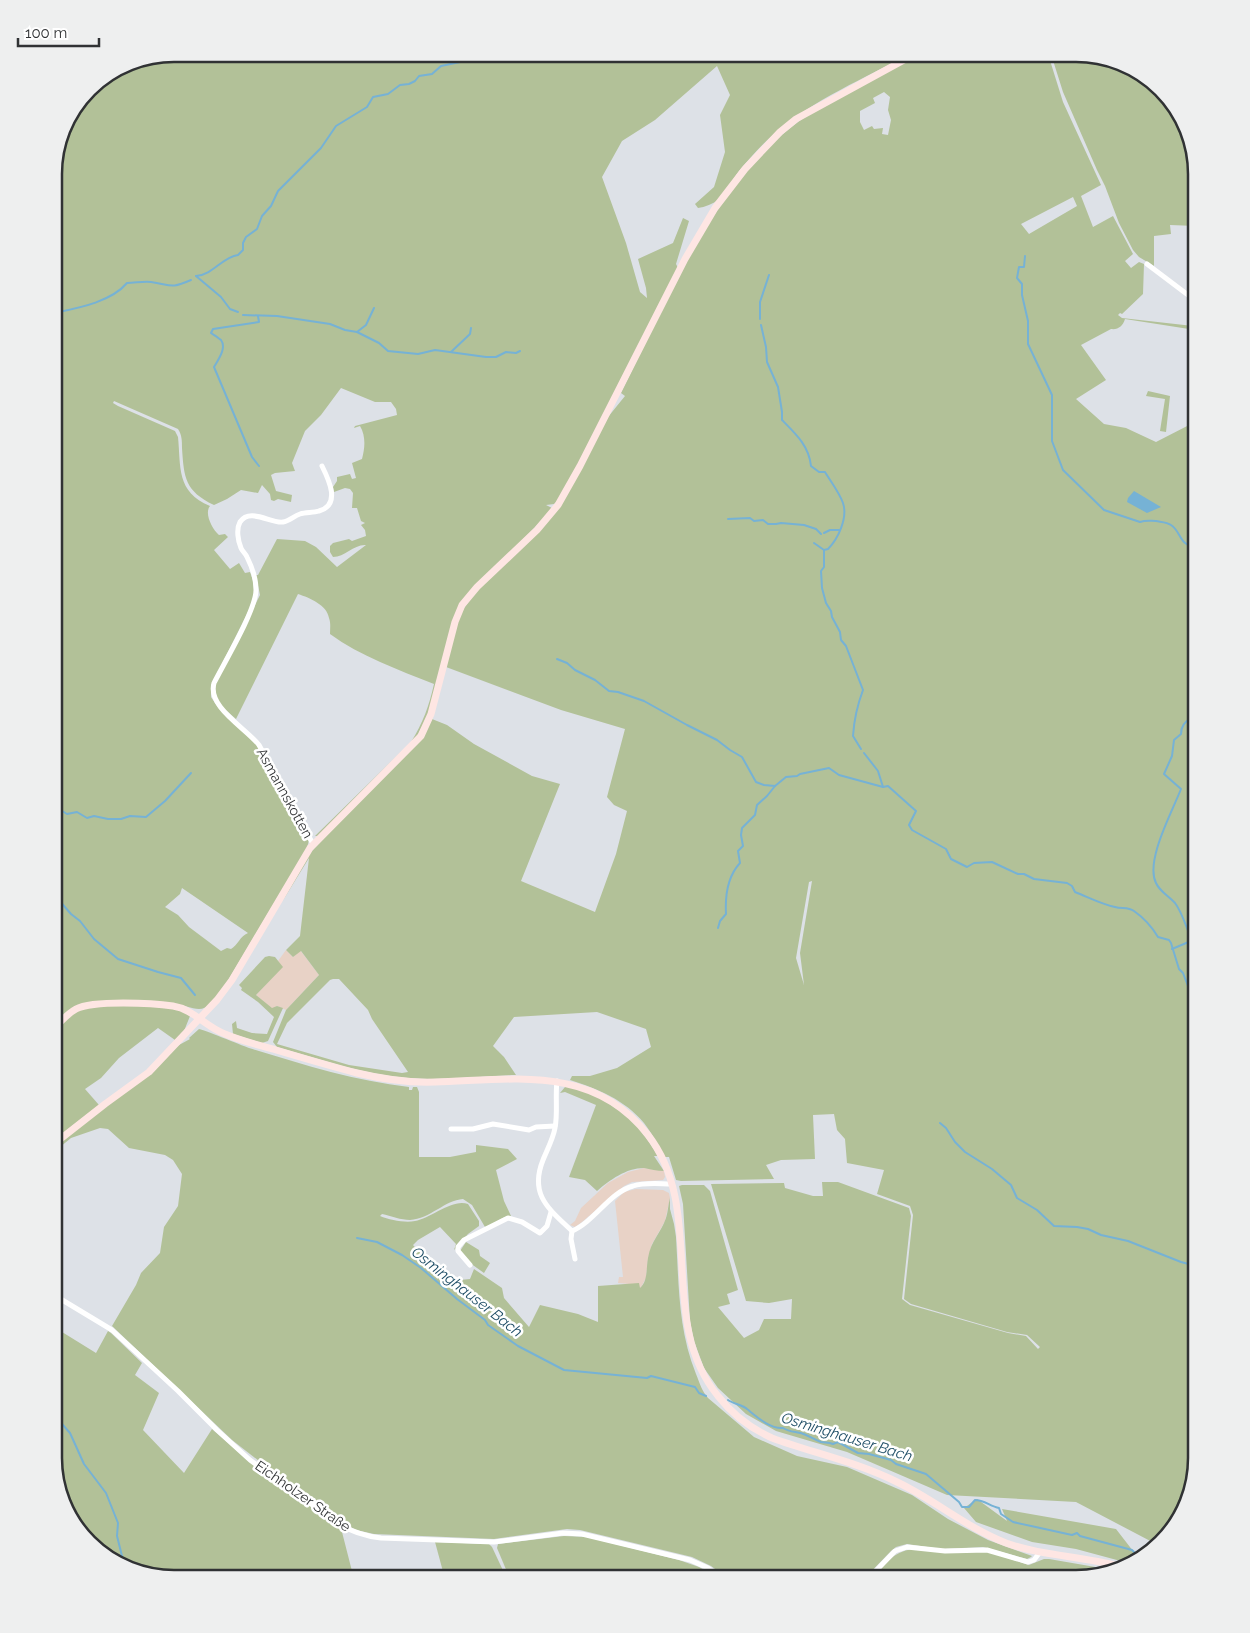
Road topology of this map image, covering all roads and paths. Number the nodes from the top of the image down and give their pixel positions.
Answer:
1 (899, 63) edge
2 (1147, 264) dead end
3 (1188, 295) edge
4 (322, 466) dead end
5 (313, 844) junction
6 (200, 1019) junction
7 (62, 1021) edge
8 (557, 1081) junction
9 (555, 1126) junction
10 (451, 1129) dead end
11 (62, 1138) edge
12 (673, 1184) junction
13 (551, 1212) junction
14 (572, 1231) junction
15 (575, 1259) dead end
16 (470, 1264) dead end
17 (62, 1299) edge
18 (1040, 1552) junction
19 (1111, 1565) edge
20 (711, 1570) edge
21 (877, 1570) edge

1 - 5 main road
2 - 3 street
4 - 5 street, Asmannskotten
5 - 6 main road
6 - 7 main road
6 - 8 main road
6 - 11 main road
8 - 9 street
8 - 12 main road
9 - 10 street
9 - 13 street
12 - 14 street
12 - 18 main road
13 - 14 street
13 - 16 street
14 - 15 street
17 - 20 street, Eichholzer Straße
18 - 19 main road
18 - 21 street

